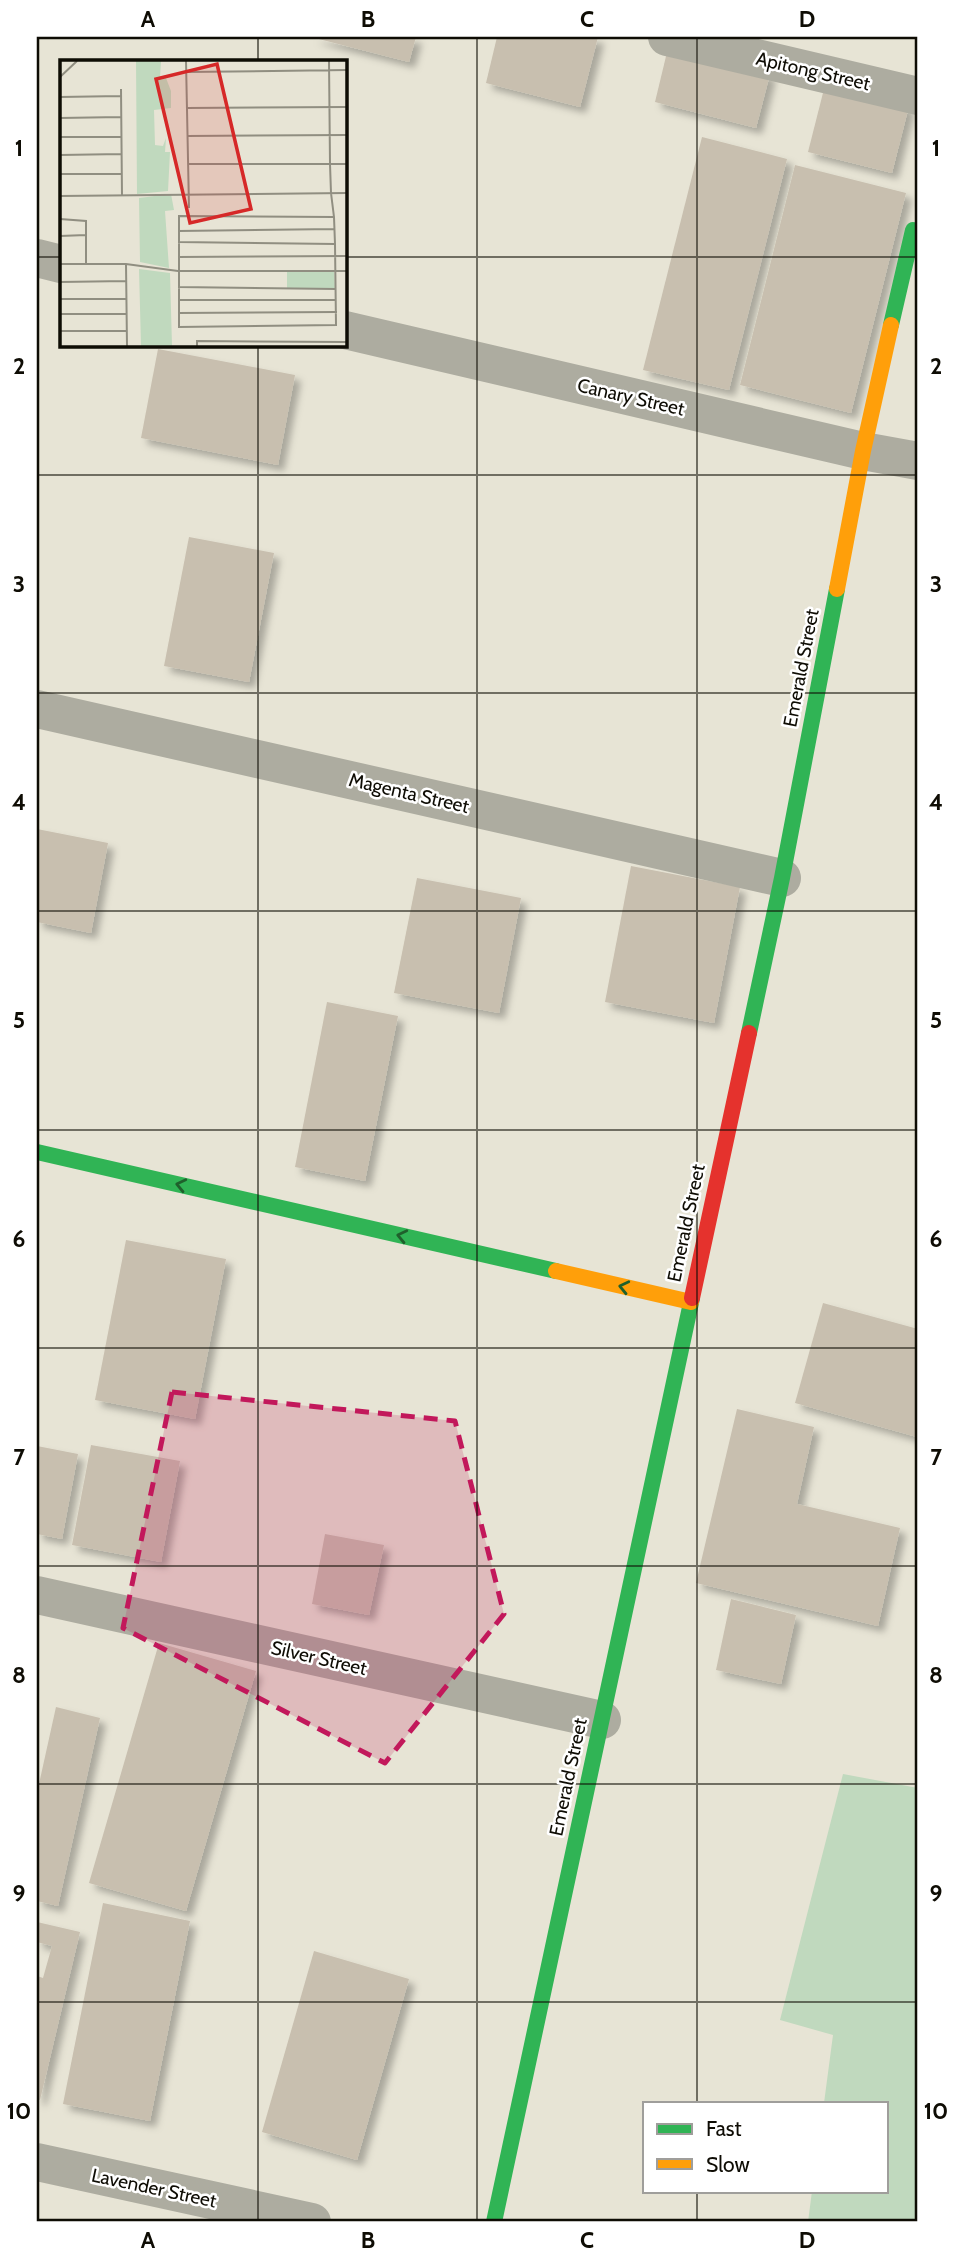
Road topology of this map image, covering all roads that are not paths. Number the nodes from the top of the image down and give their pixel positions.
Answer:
1 (667, 37) edge
2 (918, 96) edge
3 (913, 230) dead end
4 (37, 258) edge
5 (60, 264) edge
6 (346, 330) edge
7 (863, 451) junction
8 (918, 461) edge
9 (37, 709) edge
10 (782, 878) junction
11 (37, 1152) edge
12 (691, 1302) junction
13 (37, 1595) edge
14 (602, 1720) junction
15 (37, 2162) edge
16 (312, 2222) edge
17 (494, 2222) edge

1 - 2 street, Apitong Street
3 - 7 street, Emerald Street
4 - 5 street
6 - 7 street, Canary Street
7 - 8 street, Canary Street
7 - 10 street, Emerald Street
9 - 10 street, Magenta Street
10 - 12 street, Emerald Street
12 -> 11 street
12 - 14 street, Emerald Street
13 - 14 street, Silver Street
14 - 17 street, Emerald Street
15 - 16 street, Lavender Street

